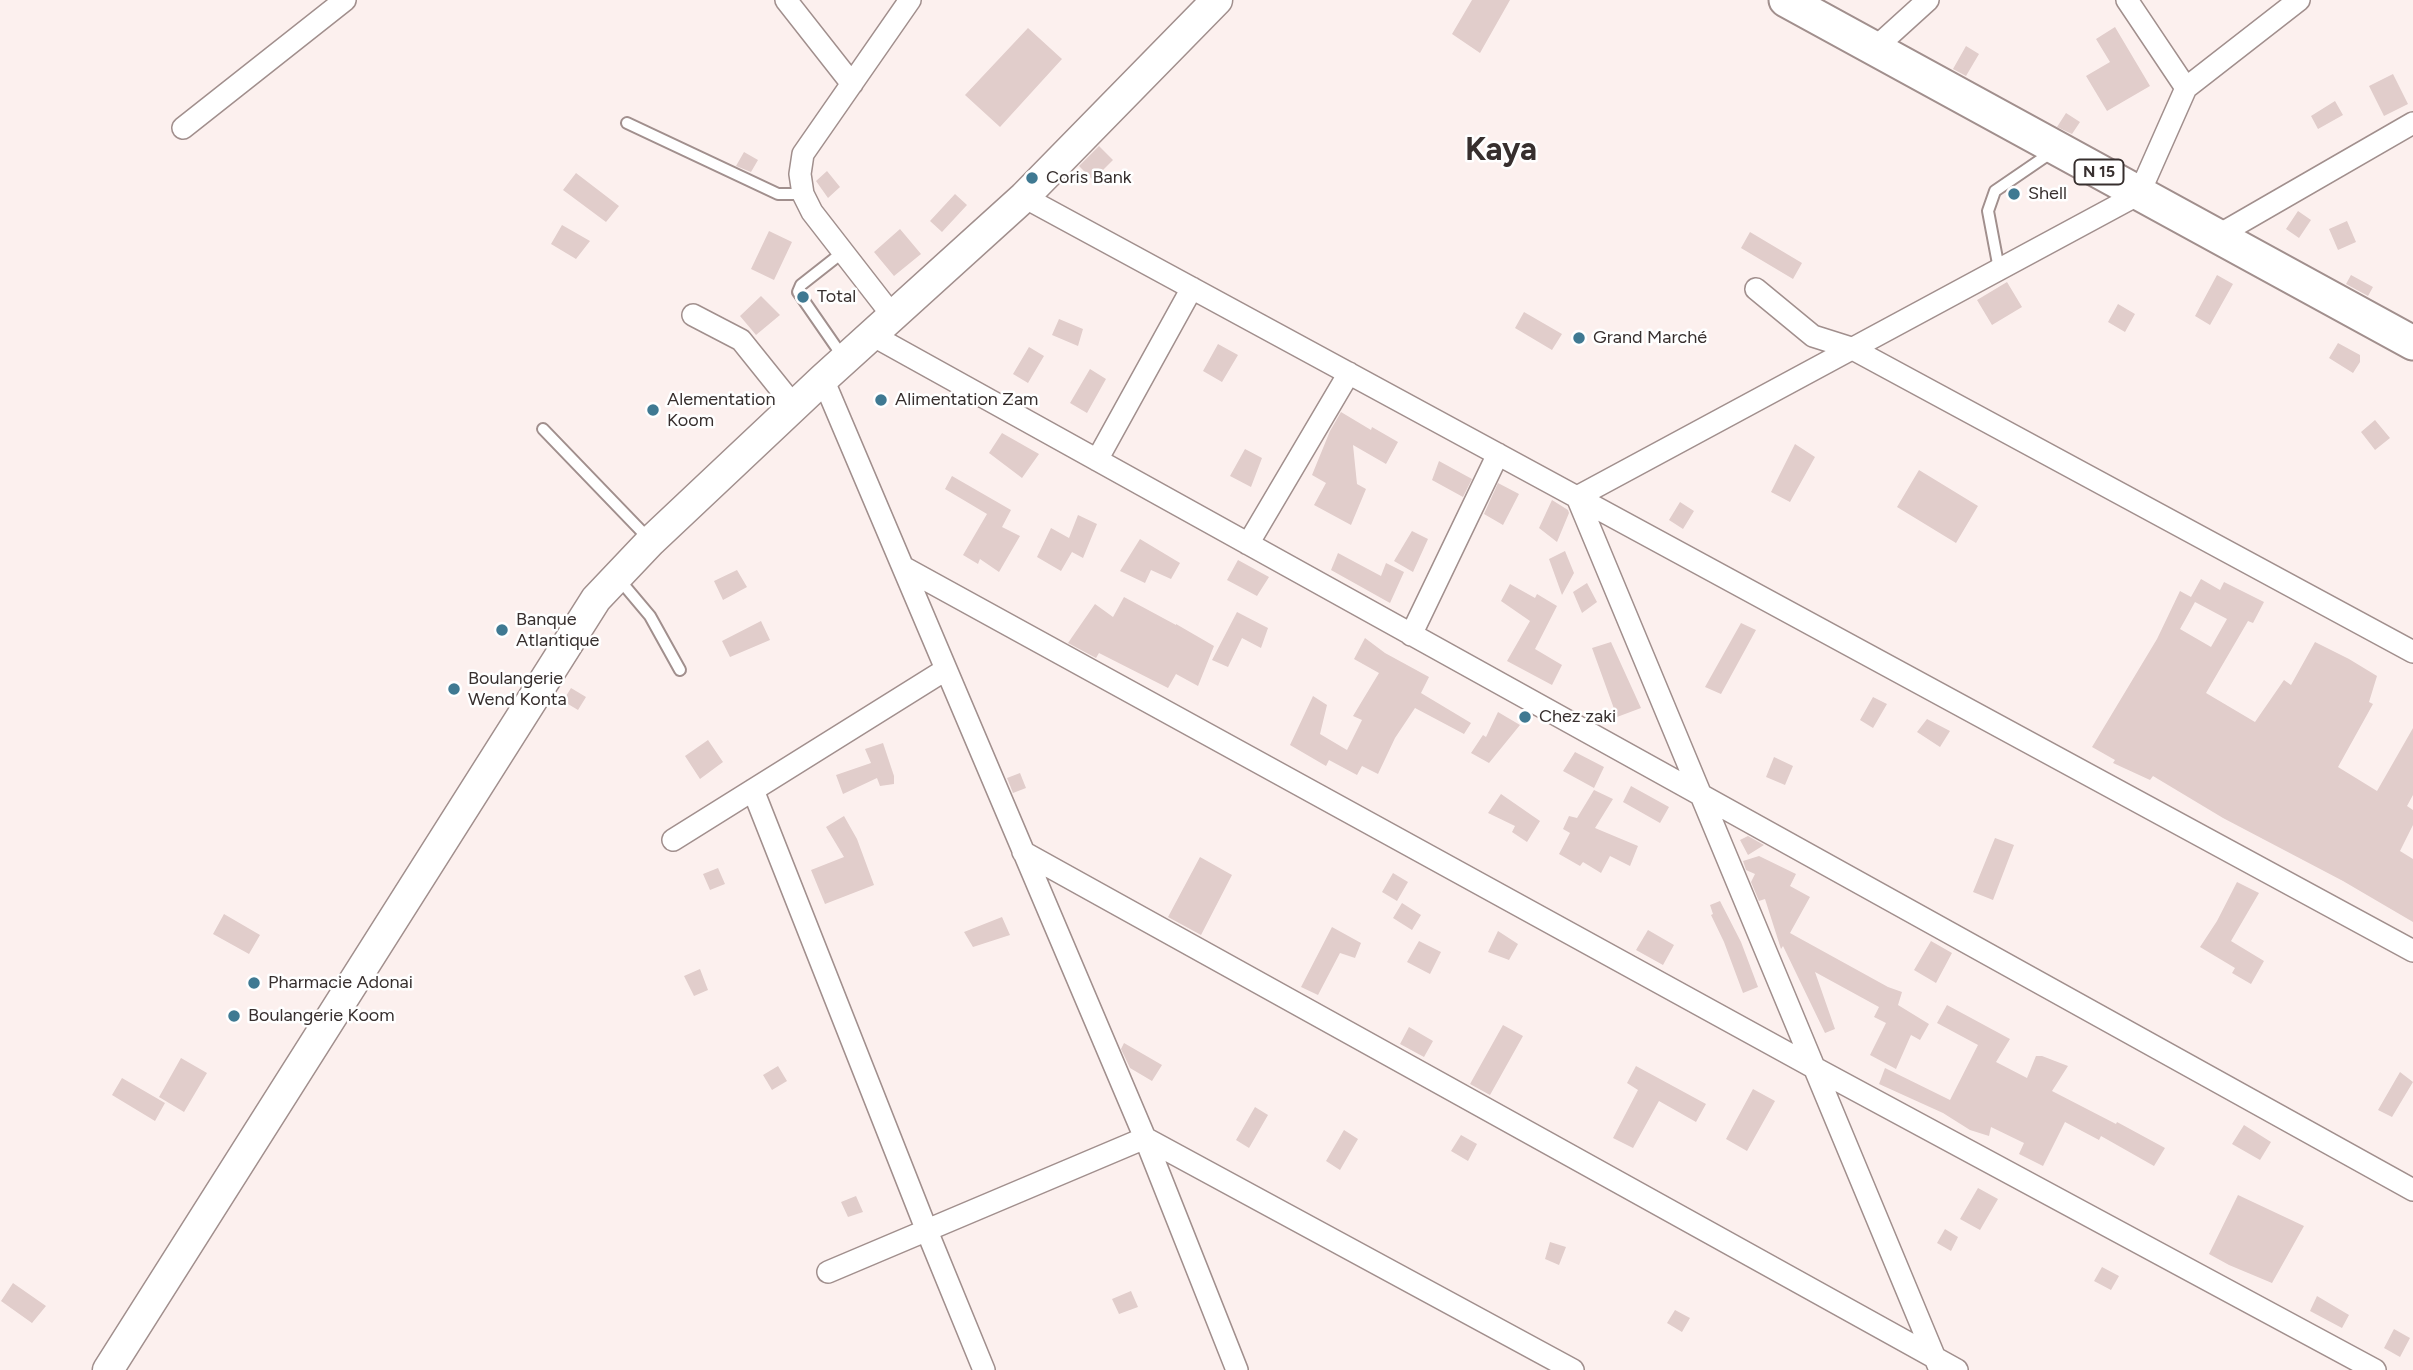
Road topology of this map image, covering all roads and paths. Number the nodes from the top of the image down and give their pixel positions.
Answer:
1 (345, 0) edge
2 (786, 0) edge
3 (910, 0) edge
4 (1217, 0) edge
5 (1786, 0) edge
6 (1928, 0) edge
7 (2127, 0) edge
8 (2299, 0) edge
9 (1874, 49) junction
10 (852, 84) junction
11 (2186, 88) junction
12 (627, 123) dead end
13 (2413, 123) edge
14 (183, 128) dead end
15 (2057, 149) junction
16 (803, 194) junction
17 (2139, 194) junction
18 (1024, 197) junction
19 (2217, 236) junction
20 (843, 252) junction
21 (1999, 269) junction
22 (1192, 288) junction
23 (1756, 289) dead end
24 (693, 315) dead end
25 (882, 325) junction
26 (2411, 339) edge
27 (1851, 348) junction
28 (834, 369) junction
29 (1349, 373) junction
30 (794, 406) junction
31 (543, 429) dead end
32 (1498, 454) junction
33 (1097, 460) junction
34 (1577, 497) junction
35 (651, 541) junction
36 (1248, 544) junction
37 (903, 567) junction
38 (617, 576) junction
39 (1411, 635) junction
40 (2413, 652) edge
41 (680, 670) dead end
42 (945, 670) junction
43 (753, 790) junction
44 (1700, 795) junction
45 (673, 840) dead end
46 (1023, 852) junction
47 (2413, 951) edge
48 (1813, 1067) junction
49 (1145, 1138) junction
50 (2413, 1190) edge
51 (927, 1231) junction
52 (828, 1272) dead end
53 (1938, 1364) edge
54 (108, 1370) edge
55 (984, 1370) edge
56 (1237, 1370) edge
57 (1573, 1370) edge
58 (1957, 1370) edge
59 (2375, 1370) edge

1 - 14 street
2 - 10 street
3 - 10 street
4 - 18 main road
5 - 9 main road, N 15
6 - 9 street
7 - 11 street
8 - 11 street
9 - 15 main road, N 15
10 - 16 street
11 - 17 street
12 - 16 lane
13 - 19 street
15 - 17 main road, N 15
15 - 21 lane
16 - 20 street
17 - 19 main road, N 15
17 - 21 street
18 - 22 street
18 - 25 main road
19 - 26 main road, N 15
20 - 25 street
20 - 28 lane
21 - 27 street
22 - 29 street
22 - 33 street
23 - 27 street
24 - 30 street
25 - 28 main road
25 - 33 street
27 - 34 street
27 - 40 street
28 - 30 main road
28 - 37 street
29 - 32 street
29 - 36 street
30 - 35 main road
31 - 35 lane
32 - 34 street
32 - 39 street
33 - 36 street
34 - 44 street
34 - 47 street
35 - 38 main road
36 - 39 street
37 - 42 street
37 - 48 street
38 - 41 lane
38 - 54 main road
39 - 44 street
42 - 43 street
42 - 46 street
43 - 45 street
43 - 51 street
44 - 48 street
44 - 50 street
46 - 49 street
46 - 53 street
48 - 53 street
48 - 59 street
49 - 51 street
49 - 56 street
49 - 57 street
51 - 52 street
51 - 55 street
53 - 58 street

